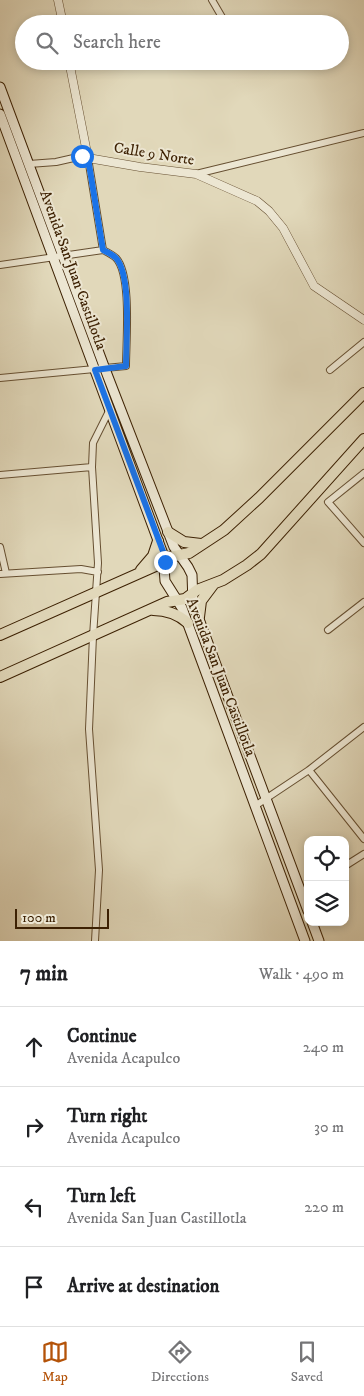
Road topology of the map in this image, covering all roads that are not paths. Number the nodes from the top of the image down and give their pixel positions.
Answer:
1 (58, 0) edge
2 (212, 0) edge
3 (61, 15) edge
4 (221, 15) edge
5 (72, 70) edge
6 (0, 87) edge
7 (0, 114) edge
8 (364, 133) edge
9 (88, 158) junction
10 (29, 164) junction
11 (196, 174) junction
12 (103, 250) junction
13 (59, 257) junction
14 (0, 265) edge
15 (364, 320) edge
16 (364, 342) edge
17 (105, 369) junction
18 (95, 370) junction
19 (330, 370) dead end
20 (0, 378) edge
21 (364, 394) edge
22 (110, 409) junction
23 (364, 439) edge
24 (92, 467) junction
25 (364, 473) edge
26 (0, 475) edge
27 (168, 532) junction
28 (158, 541) junction
29 (364, 543) edge
30 (202, 544) junction
31 (0, 547) edge
32 (178, 556) junction
33 (165, 562) junction
34 (98, 572) junction
35 (3, 574) edge
36 (130, 577) junction
37 (213, 584) junction
38 (97, 592) junction
39 (192, 593) junction
40 (177, 599) junction
41 (364, 602) edge
42 (150, 611) junction
43 (199, 618) junction
44 (188, 623) junction
45 (328, 630) dead end
46 (0, 635) edge
47 (93, 636) junction
48 (0, 677) edge
49 (364, 727) edge
50 (309, 770) junction
51 (266, 797) junction
52 (255, 806) junction
53 (364, 840) edge
54 (364, 854) edge
55 (349, 863) edge
56 (304, 892) edge
57 (313, 926) edge
58 (95, 941) edge
59 (305, 941) edge
60 (319, 941) edge

1 - 3 street
2 - 4 street
5 - 9 street
6 - 10 main road, Avenida San Juan Castillotla
7 - 13 main road, Avenida San Juan Castillotla
8 - 11 street
9 - 10 street
9 - 11 street, Calle 9 Norte
9 - 12 street
10 - 13 main road, Avenida San Juan Castillotla
11 - 15 street, Calle 9 Norte
12 - 13 street
12 - 17 street
13 - 14 street
13 - 17 main road, Avenida San Juan Castillotla
13 - 18 main road, Avenida San Juan Castillotla
16 - 19 street
17 - 18 street
17 - 27 main road, Avenida San Juan Castillotla
18 - 20 street
18 - 22 main road, Avenida San Juan Castillotla
21 - 30 highway
22 - 24 street
22 - 28 main road, Avenida San Juan Castillotla
23 - 37 highway
24 - 26 street
24 - 34 street
25 - 29 street
27 - 30 highway
27 - 32 main road, Avenida San Juan Castillotla
28 - 33 main road, Avenida San Juan Castillotla
28 - 36 highway
30 - 32 highway
31 - 35 street
32 - 33 highway
32 - 39 main road, Avenida San Juan Castillotla
33 - 36 highway
33 - 40 main road, Avenida San Juan Castillotla
34 - 35 street
34 - 38 street
36 - 38 highway
37 - 39 highway
37 - 43 highway
38 - 46 highway
38 - 47 street
39 - 40 highway
39 - 43 main road, Avenida San Juan Castillotla
40 - 42 highway
40 - 44 main road, Avenida San Juan Castillotla
41 - 45 street
42 - 44 highway
42 - 47 highway
43 - 51 main road, Avenida San Juan Castillotla
44 - 52 main road, Avenida San Juan Castillotla
47 - 48 highway
47 - 58 street
49 - 50 street
50 - 51 street
50 - 53 street
51 - 52 street
51 - 56 main road, Avenida San Juan Castillotla
52 - 59 main road, Avenida San Juan Castillotla
54 - 55 street
57 - 60 main road

